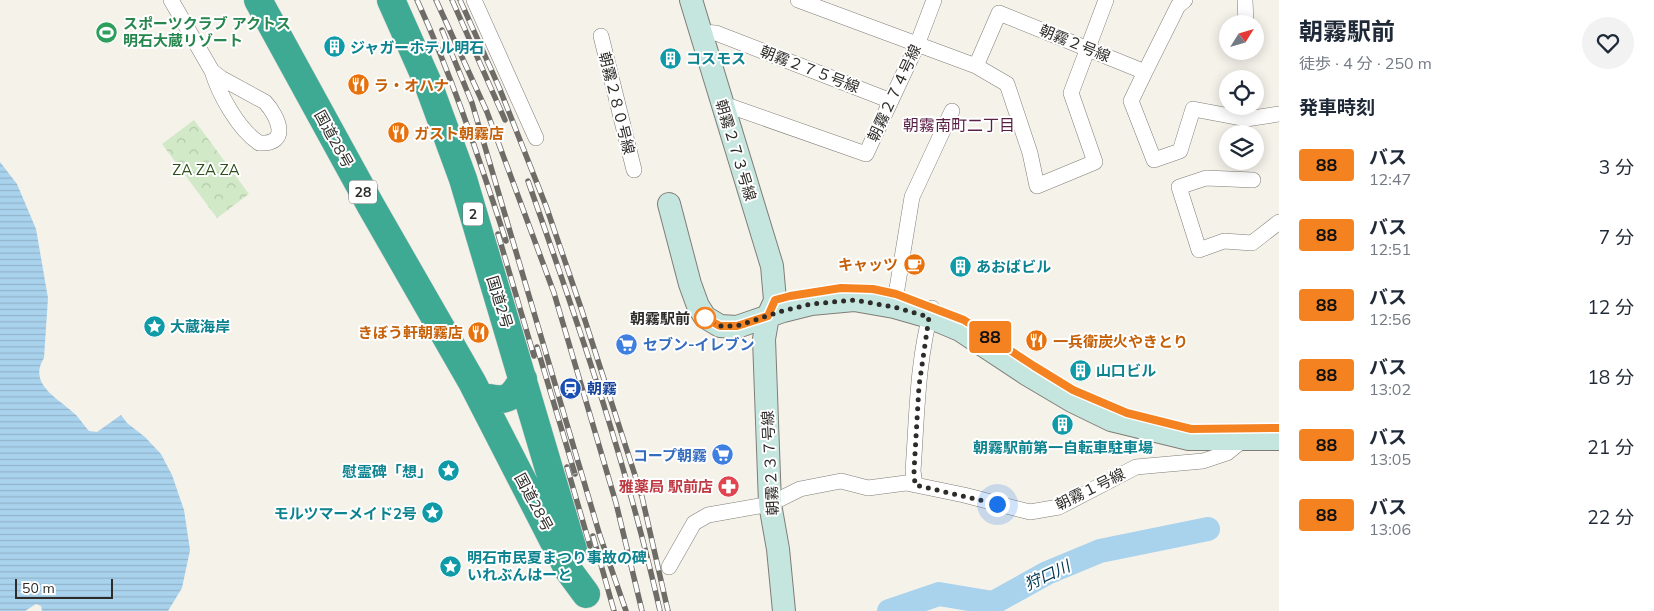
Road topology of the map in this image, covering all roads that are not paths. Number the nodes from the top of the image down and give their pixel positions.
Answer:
1 (171, 0) edge
2 (258, 0) edge
3 (391, 0) edge
4 (474, 0) edge
5 (691, 0) edge
6 (798, 0) edge
7 (934, 0) edge
8 (1106, 0) edge
9 (1185, 0) edge
10 (1245, 0) edge
11 (1002, 6) edge
12 (1246, 15) edge
13 (700, 32) junction
14 (601, 36) dead end
15 (917, 45) junction
16 (1088, 48) junction
17 (976, 66) junction
18 (212, 71) junction
19 (1145, 72) junction
20 (891, 101) junction
21 (721, 103) junction
22 (952, 111) dead end
23 (1279, 114) edge
24 (536, 138) dead end
25 (634, 170) dead end
26 (1254, 180) dead end
27 (669, 204) dead end
28 (1279, 222) edge
29 (895, 300) junction
30 (771, 308) junction
31 (931, 312) junction
32 (524, 380) junction
33 (480, 390) junction
34 (1279, 428) edge
35 (539, 434) junction
36 (1279, 439) edge
37 (1242, 440) junction
38 (915, 485) junction
39 (770, 504) junction
40 (669, 567) dead end
41 (588, 603) edge
42 (784, 611) edge

1 - 18 street
2 - 33 highway, 国道28号 / 28
3 - 32 highway, 国道2号 / 2
4 - 24 street
5 - 13 street, 朝霧２７３号線
6 - 15 street
7 - 15 street, 朝霧２７４号線
8 - 16 street
9 - 19 street
10 - 12 street
11 - 16 street, 朝霧２号線
11 - 17 street, 朝霧２号線
13 - 20 street, 朝霧２７５号線
13 - 21 street, 朝霧２７３号線
14 - 25 street, 朝霧２８０号線
15 - 17 street
15 - 20 street, 朝霧２７４号線
16 - 17 street
16 - 19 street, 朝霧２号線
18 - 18 street
19 - 23 street
20 - 21 street, 朝霧２７４号線
21 - 30 street, 朝霧２７３号線
22 - 29 street
26 - 28 street
27 - 30 street
29 - 30 street
29 - 31 street
30 - 39 street, 朝霧２３７号線
31 - 34 street
31 - 37 street
31 - 38 street
32 - 33 highway
32 - 35 highway, 国道2号 / 2
33 - 35 highway, 国道28号 / 28
33 - 41 highway, 国道28号 / 28
35 - 41 highway, 国道2号 / 2
36 - 37 street
37 - 38 street, 朝霧１号線
38 - 39 street, 朝霧１号線
39 - 40 street, 朝霧１号線
39 - 42 street, 朝霧２３７号線

